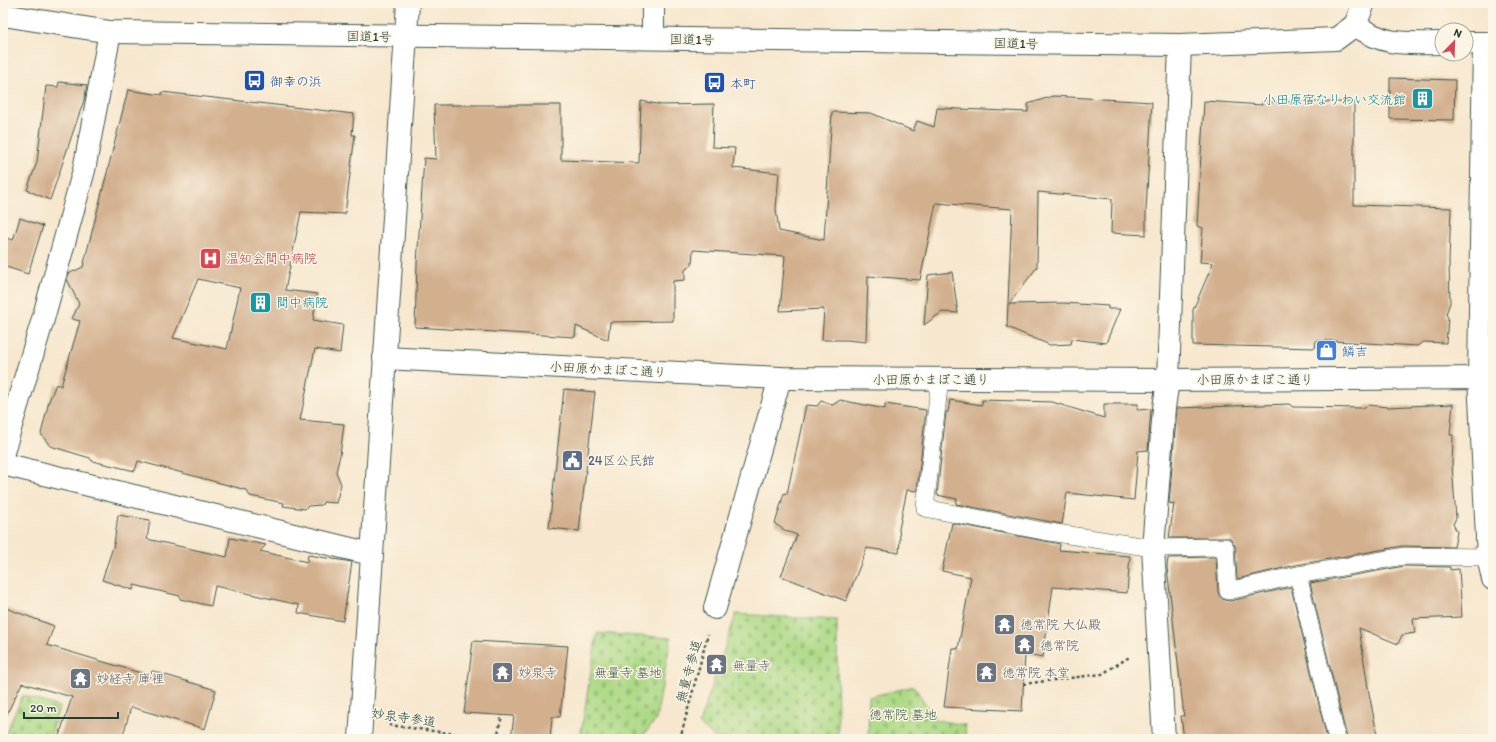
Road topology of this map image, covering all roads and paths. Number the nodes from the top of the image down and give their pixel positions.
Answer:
1 (408, 3) edge
2 (653, 3) edge
3 (1364, 3) edge
4 (3, 15) edge
5 (1356, 25) junction
6 (110, 32) junction
7 (406, 36) junction
8 (653, 38) junction
9 (1434, 43) edge
10 (1481, 43) edge
11 (1180, 45) junction
12 (384, 358) junction
13 (780, 378) junction
14 (1486, 378) edge
15 (940, 379) junction
16 (1168, 380) junction
17 (3, 452) edge
18 (3, 464) edge
19 (1153, 548) junction
20 (371, 554) junction
21 (1488, 557) junction
22 (1298, 575) junction
23 (1493, 579) edge
24 (715, 608) joint
25 (1158, 640) junction
26 (1023, 684) dead end
27 (502, 715) dead end
28 (360, 730) edge
29 (492, 739) edge
30 (497, 739) edge
31 (680, 739) edge
32 (1164, 739) edge
33 (1337, 739) edge

1 - 7 main road
2 - 8 main road
3 - 5 main road
4 - 6 main road, 国道1号
5 - 9 main road
5 - 11 main road, 国道1号
6 - 7 main road, 国道1号
6 - 17 main road
7 - 8 main road, 国道1号
7 - 12 main road
8 - 11 main road, 国道1号
10 - 14 main road
11 - 16 main road
12 - 13 main road, 小田原かまぼこ通り
12 - 20 main road
13 - 15 main road, 小田原かまぼこ通り
13 - 24 main road
14 - 16 main road, 小田原かまぼこ通り
14 - 21 main road
15 - 16 main road, 小田原かまぼこ通り
15 - 19 lane
16 - 19 main road
18 - 20 main road
19 - 22 lane
19 - 25 main road
20 - 28 main road
21 - 22 lane
21 - 23 main road
22 - 33 lane
24 - 31 path, 無量寺参道
25 - 26 path
25 - 32 main road
27 - 30 path
28 - 29 path, 妙泉寺参道

